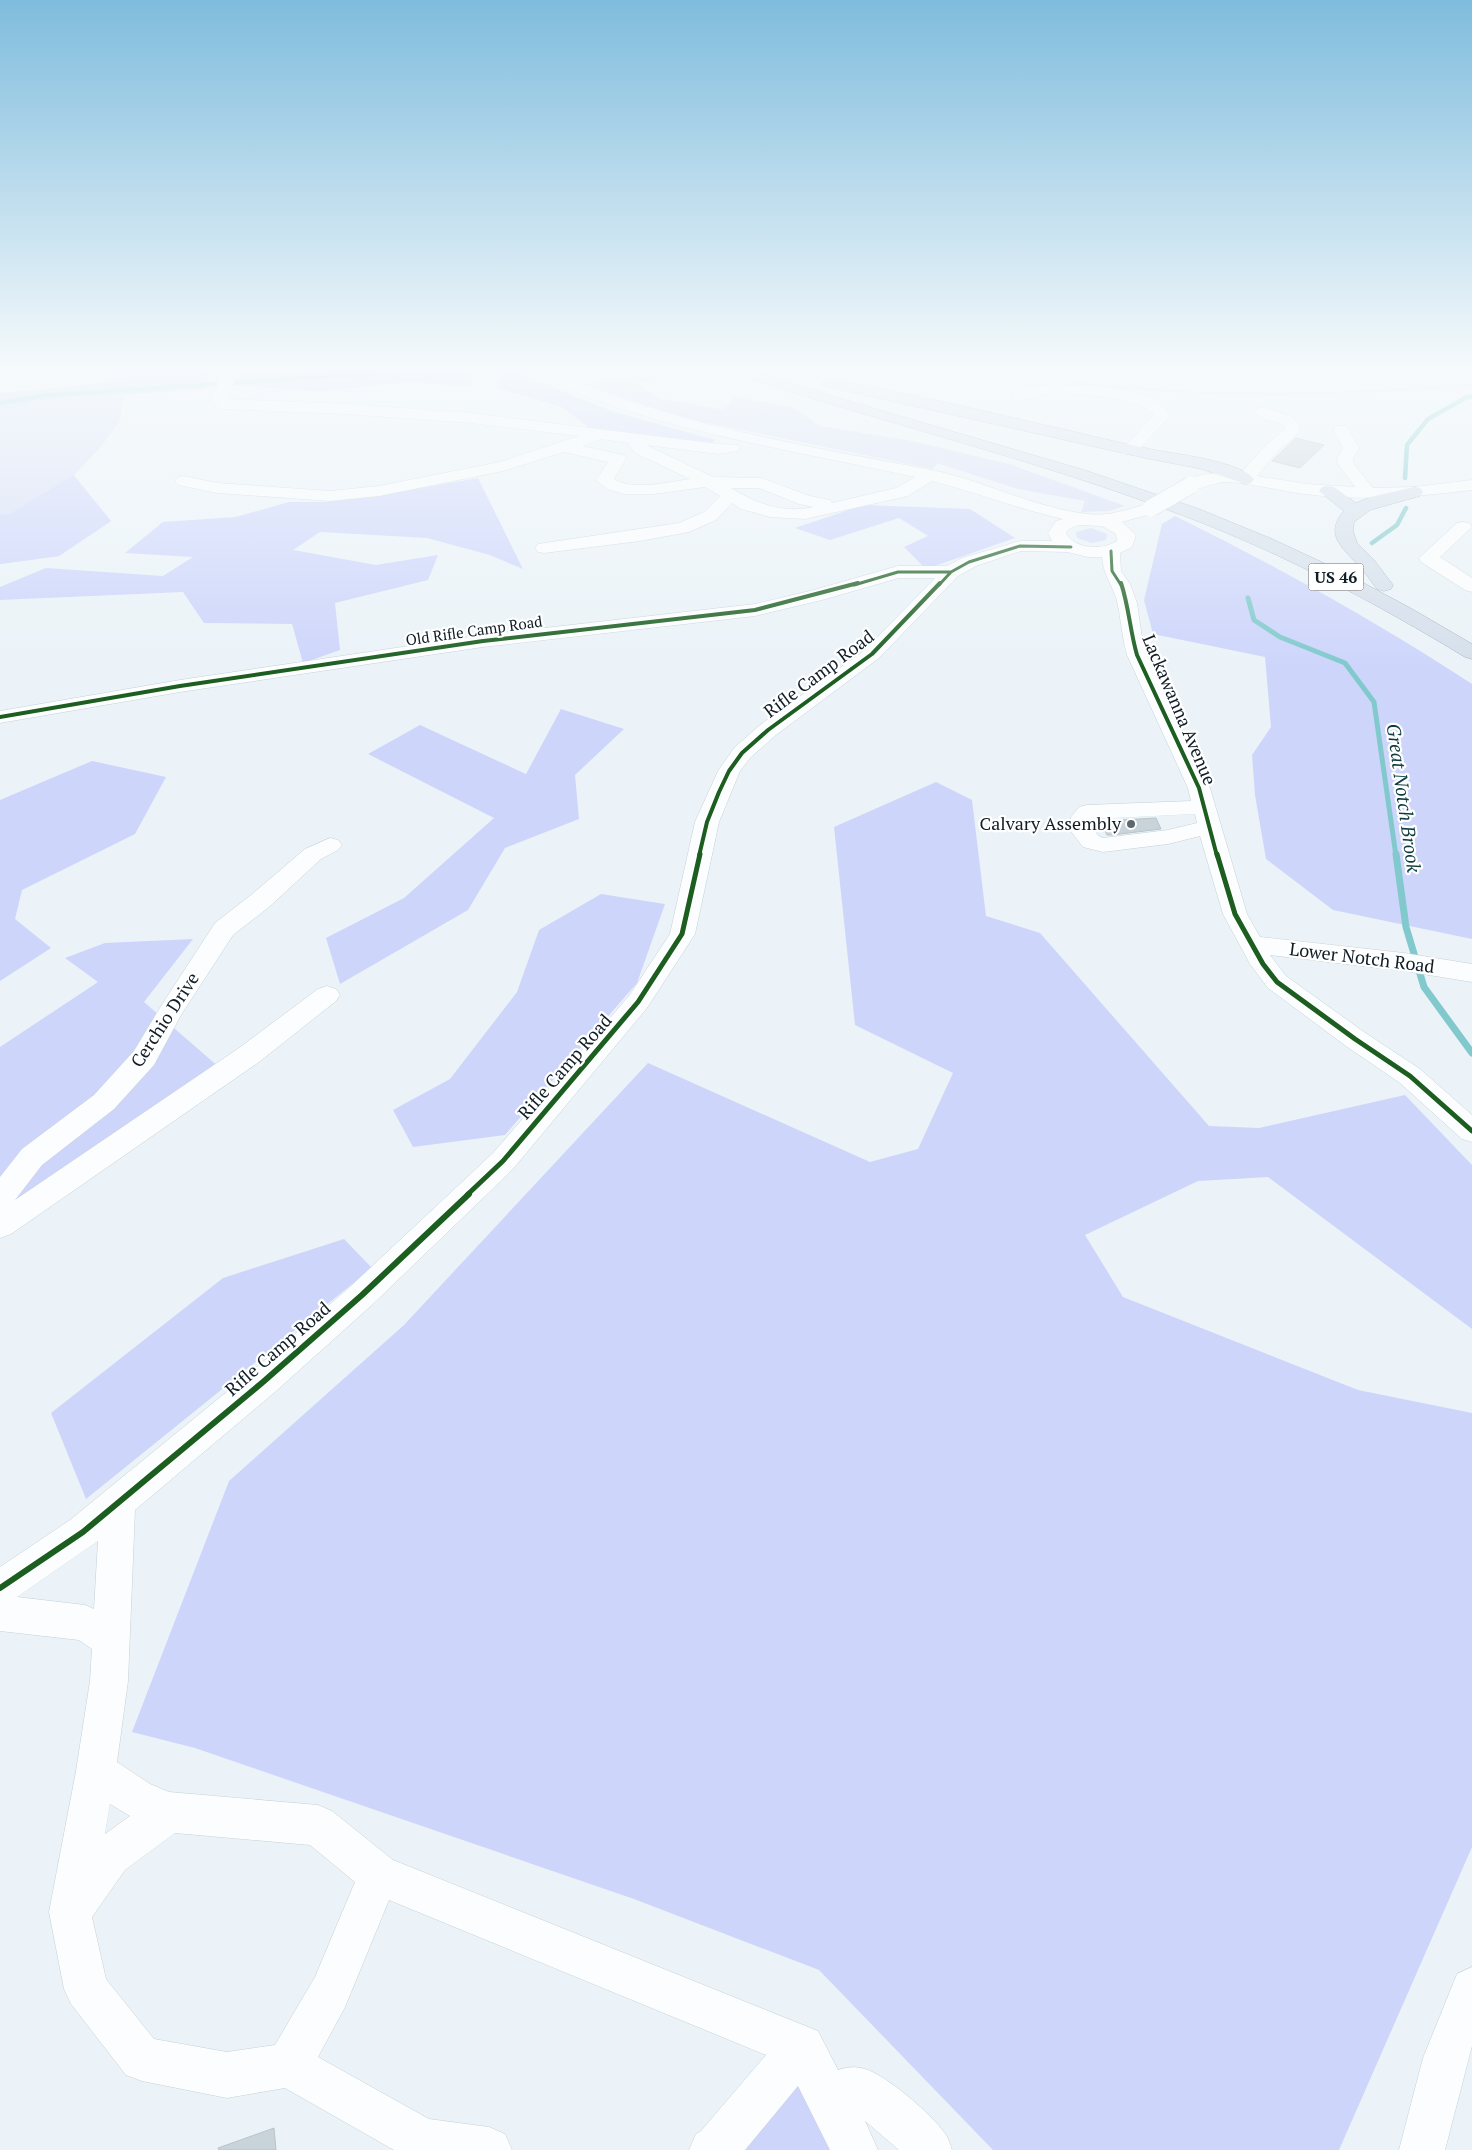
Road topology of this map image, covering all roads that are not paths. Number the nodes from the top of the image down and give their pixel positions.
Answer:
1 (492, 468) edge
2 (612, 468) edge
3 (681, 468) edge
4 (721, 468) edge
5 (896, 468) edge
6 (1059, 468) edge
7 (1108, 468) edge
8 (1184, 468) edge
9 (1214, 468) edge
10 (1254, 468) edge
11 (1349, 468) edge
12 (930, 475) junction
13 (1245, 479) junction
14 (184, 481) dead end
15 (709, 482) junction
16 (761, 482) junction
17 (1191, 485) junction
18 (1472, 485) edge
19 (1328, 491) junction
20 (1428, 491) junction
21 (1368, 493) junction
22 (730, 495) junction
23 (838, 506) junction
24 (1151, 508) junction
25 (1039, 509) junction
26 (1354, 510) junction
27 (1461, 513) edge
28 (1092, 520) junction
29 (1057, 531) junction
30 (1127, 535) junction
31 (1020, 546) junction
32 (544, 548) dead end
33 (1075, 549) junction
34 (1111, 551) junction
35 (951, 572) junction
36 (1384, 585) junction
37 (1472, 586) edge
38 (1472, 634) edge
39 (1132, 638) junction
40 (1472, 653) edge
41 (0, 717) edge
42 (330, 845) dead end
43 (1251, 944) junction
44 (1472, 973) edge
45 (327, 995) dead end
46 (1472, 1131) edge
47 (0, 1198) edge
48 (0, 1226) edge
49 (118, 1502) junction
50 (0, 1588) edge
51 (0, 1613) edge
52 (111, 1640) junction
53 (96, 1771) junction
54 (168, 1812) junction
55 (379, 1875) junction
56 (70, 1912) junction
57 (1472, 1990) edge
58 (802, 2047) junction
59 (288, 2065) junction
60 (828, 2098) junction
61 (489, 2150) edge
62 (712, 2150) edge
63 (855, 2150) edge
64 (929, 2150) edge
65 (1422, 2150) edge

1 - 14 street
2 - 15 street
3 - 15 street
4 - 16 street
5 - 12 street
6 - 40 highway, US 46
7 - 36 highway, US 46
8 - 17 highway
9 - 13 highway
10 - 13 street
11 - 21 street
12 - 23 street
12 - 25 street
13 - 17 street
13 - 19 street
15 - 16 street
15 - 22 street
16 - 23 street
17 - 24 street, bridge
18 - 20 street
19 - 21 street
19 - 26 highway
20 - 21 street
20 - 26 highway
20 - 27 street
22 - 23 street
22 - 32 street
24 - 28 street, Rifle Camp Road
24 - 30 street
25 - 28 street
25 - 29 street, Lackawanna Avenue
26 - 36 highway
27 - 37 street
28 - 29 street, Rifle Camp Road
28 - 30 street
29 - 31 street, Rifle Camp Road
29 - 33 street, Lackawanna Avenue
30 - 34 street
31 - 33 street, Rifle Camp Road
31 - 35 street, Rifle Camp Road
33 - 34 street, Rifle Camp Road
33 - 39 street, Lackawanna Avenue
34 - 39 street, Lackawanna Avenue
35 - 41 street, Old Rifle Camp Road
35 - 49 street, Rifle Camp Road
36 - 38 highway, US 46
39 - 43 street, Lackawanna Avenue
42 - 47 street, Cerchio Drive
43 - 44 street, Lower Notch Road
43 - 46 street, Lackawanna Avenue
45 - 48 street
49 - 50 street, Rifle Camp Road
49 - 52 street
51 - 52 street
52 - 53 street
53 - 54 street
53 - 56 street
54 - 55 street
54 - 56 street
55 - 58 street
55 - 59 street
56 - 59 street
57 - 65 street
58 - 60 street
58 - 62 street
59 - 61 street
60 - 63 street
60 - 64 street

